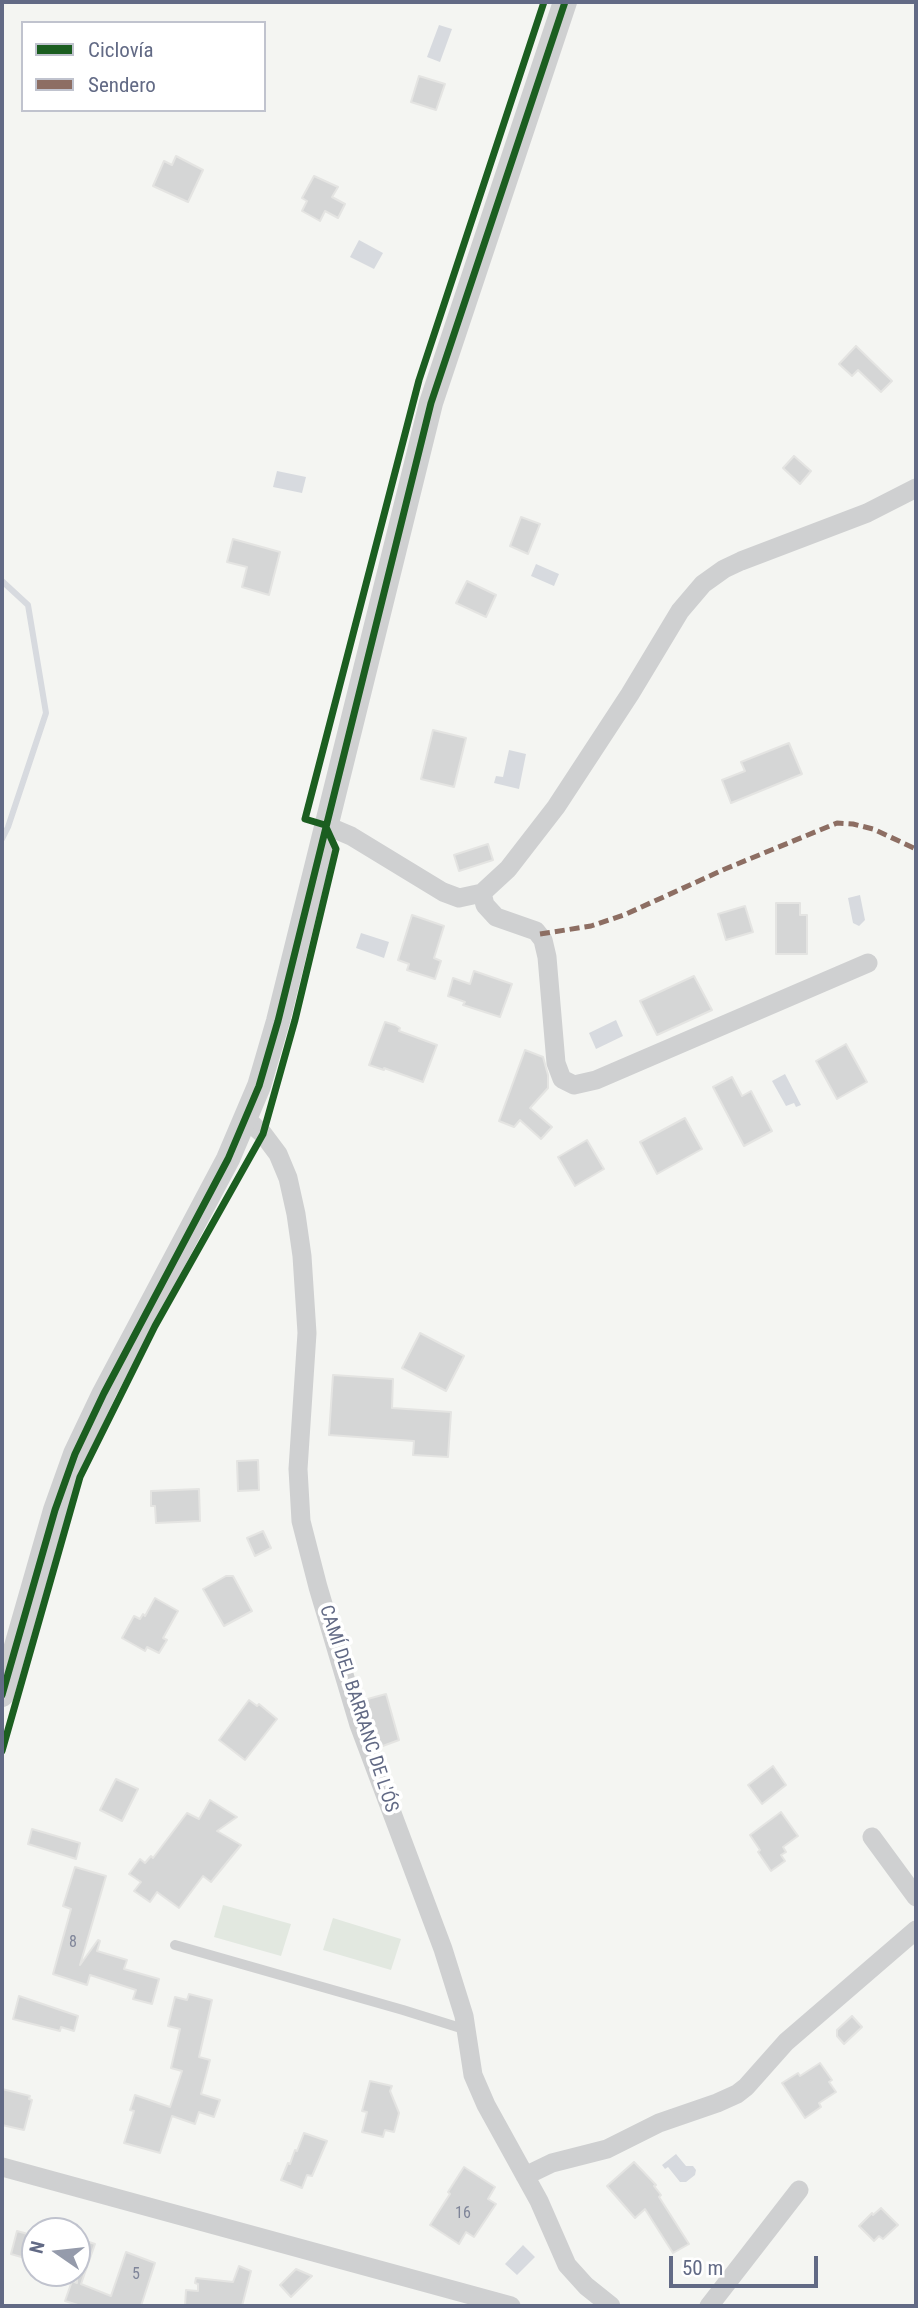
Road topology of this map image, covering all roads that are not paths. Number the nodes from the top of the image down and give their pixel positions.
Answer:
1 (565, 2) edge
2 (916, 488) edge
3 (326, 825) junction
4 (482, 893) junction
5 (868, 963) dead end
6 (247, 1120) junction
7 (2, 1695) edge
8 (872, 1837) dead end
9 (916, 1897) edge
10 (916, 1930) edge
11 (176, 1945) dead end
12 (467, 2030) junction
13 (2, 2167) edge
14 (525, 2176) junction
15 (799, 2190) dead end
16 (511, 2306) edge
17 (611, 2306) edge
18 (709, 2306) edge

1 - 3 street
2 - 4 street
3 - 4 street
3 - 6 street
4 - 5 street
6 - 7 street
6 - 12 street, CAMÍ DEL BARRANC DE L'ÓS
8 - 9 street
10 - 14 street
11 - 12 lane
12 - 14 street, CAMÍ DEL BARRANC DE L'ÓS
13 - 16 street
14 - 17 street, CAMÍ DEL BARRANC DE L'ÓS
15 - 18 street

